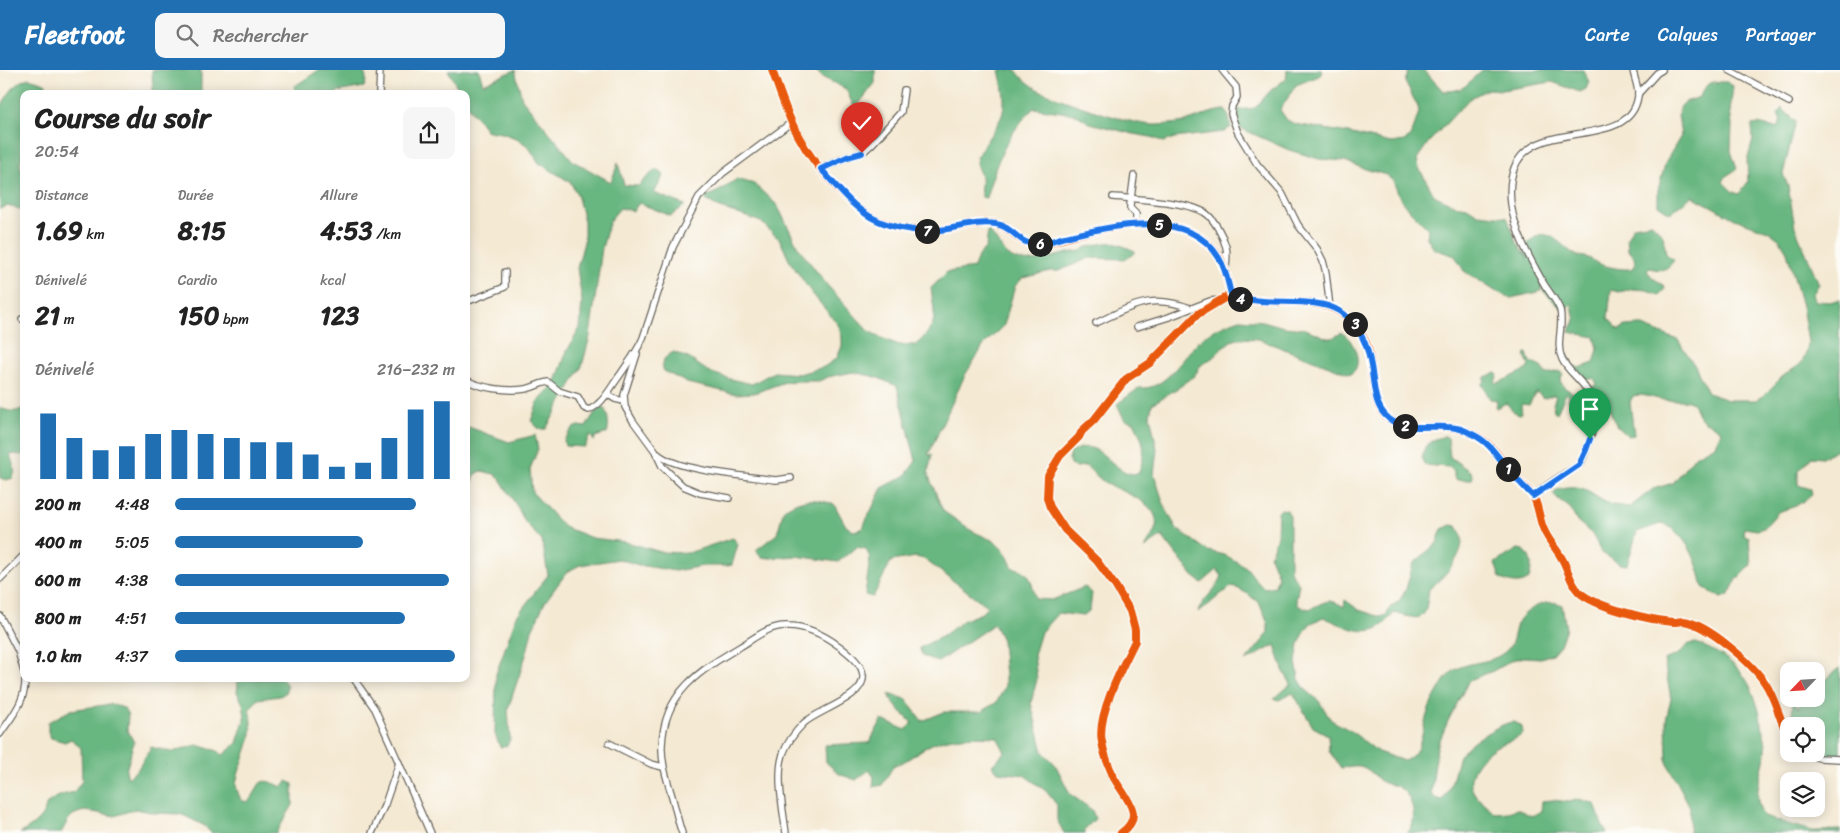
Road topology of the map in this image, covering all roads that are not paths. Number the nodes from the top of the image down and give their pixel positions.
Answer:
1 (380, 70) edge
2 (772, 70) edge
3 (1222, 70) edge
4 (1633, 70) edge
5 (1662, 70) edge
6 (1729, 70) edge
7 (379, 90) edge
8 (904, 90) dead end
9 (1638, 94) junction
10 (1789, 102) dead end
11 (792, 122) junction
12 (821, 169) junction
13 (1134, 176) dead end
14 (1113, 196) dead end
15 (1131, 198) junction
16 (1136, 225) junction
17 (505, 272) dead end
18 (1226, 275) junction
19 (1231, 294) junction
20 (1222, 300) junction
21 (470, 301) edge
22 (1190, 308) junction
23 (1330, 308) junction
24 (1096, 323) dead end
25 (1137, 327) dead end
26 (638, 349) junction
27 (470, 382) edge
28 (607, 394) junction
29 (624, 401) junction
30 (655, 451) junction
31 (791, 478) dead end
32 (1533, 496) junction
33 (729, 498) dead end
34 (20, 559) edge
35 (0, 579) edge
36 (0, 616) edge
37 (20, 658) edge
38 (25, 682) edge
39 (357, 682) edge
40 (1780, 717) edge
41 (0, 734) edge
42 (608, 743) dead end
43 (1825, 758) edge
44 (1840, 759) edge
45 (399, 763) junction
46 (663, 767) junction
47 (372, 833) edge
48 (430, 833) edge
49 (682, 833) edge
50 (786, 833) edge
51 (1121, 833) edge

1 - 7 street
2 - 11 street
3 - 23 street
4 - 9 street
5 - 9 street
6 - 10 street
8 - 12 street
9 - 32 street
11 - 12 street
11 - 26 street
12 - 16 street
13 - 15 street
14 - 15 street
15 - 16 street
15 - 18 street
16 - 18 street
17 - 21 street
18 - 19 street
19 - 20 street
19 - 23 street
20 - 22 street
20 - 51 street
22 - 24 street
22 - 25 street
23 - 32 street
26 - 28 street
26 - 29 street
27 - 28 street
28 - 29 street
29 - 30 street
30 - 31 street
30 - 33 street
32 - 40 street
34 - 35 street
36 - 37 street
38 - 41 street
39 - 45 street
42 - 46 street
43 - 44 street
45 - 47 street
45 - 48 street
46 - 49 street
46 - 50 street

